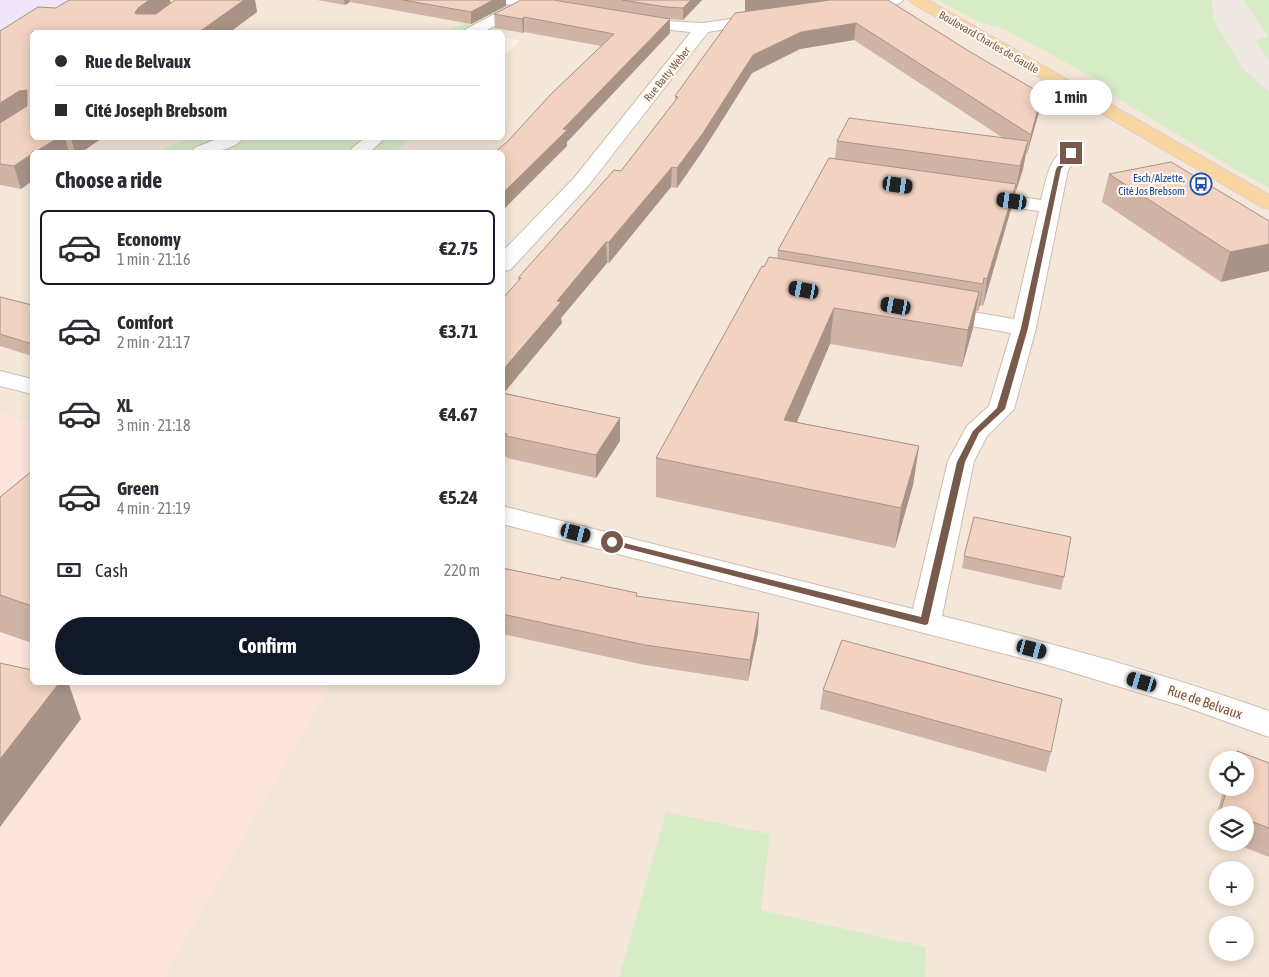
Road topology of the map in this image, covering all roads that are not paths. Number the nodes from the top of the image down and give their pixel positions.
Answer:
1 (508, 0) edge
2 (895, 0) edge
3 (918, 0) edge
4 (527, 3) junction
5 (839, 8) edge
6 (573, 11) edge
7 (777, 17) edge
8 (619, 19) edge
9 (703, 28) junction
10 (476, 30) edge
11 (229, 140) edge
12 (374, 140) edge
13 (206, 150) edge
14 (361, 150) edge
15 (1071, 153) dead end
16 (955, 193) edge
17 (1269, 203) edge
18 (1050, 207) junction
19 (505, 262) edge
20 (919, 310) edge
21 (1024, 328) junction
22 (0, 378) edge
23 (30, 386) edge
24 (505, 516) edge
25 (925, 622) junction
26 (1269, 724) edge

1 - 4 street
2 - 5 street
3 - 17 main road, Boulevard Charles de Gaulle
4 - 6 street
4 - 10 street
7 - 9 street
8 - 9 street
9 - 19 street, Rue Batty Weber
11 - 13 street
12 - 14 street
15 - 18 street
16 - 18 street
18 - 21 street
20 - 21 street
21 - 25 street
22 - 23 street
24 - 25 street, Rue de Belvaux
25 - 26 street, Rue de Belvaux

